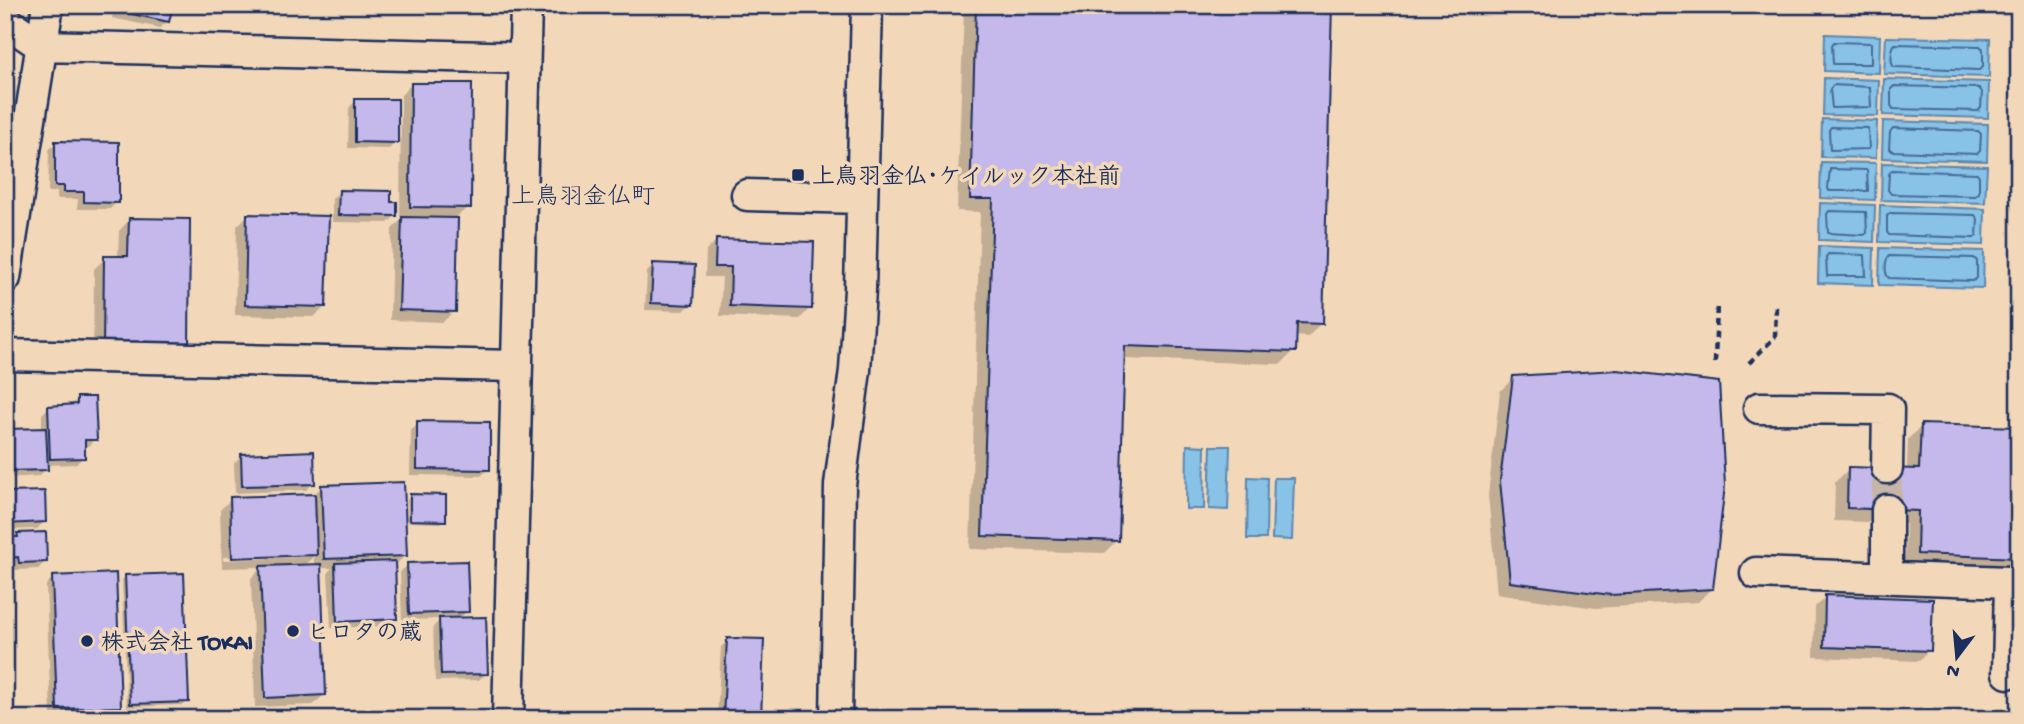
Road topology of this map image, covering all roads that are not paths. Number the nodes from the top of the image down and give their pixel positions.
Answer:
1 (48, 5) edge
2 (526, 5) edge
3 (867, 5) edge
4 (5, 21) edge
5 (41, 46) junction
6 (524, 58) junction
7 (747, 195) dead end
8 (862, 198) junction
9 (5, 278) edge
10 (5, 355) edge
11 (517, 366) junction
12 (1759, 408) dead end
13 (1887, 468) tunnel mouth
14 (1887, 510) tunnel mouth
15 (1756, 573) dead end
16 (1887, 577) junction
17 (2008, 673) dead end
18 (508, 719) edge
19 (836, 719) edge

1 - 5 street
2 - 6 street
3 - 8 street
4 - 5 street
5 - 6 street
5 - 9 street
6 - 11 street
7 - 8 street
8 - 19 street
10 - 11 street
11 - 18 street
12 - 13 street
14 - 16 street
15 - 16 street
16 - 17 street

